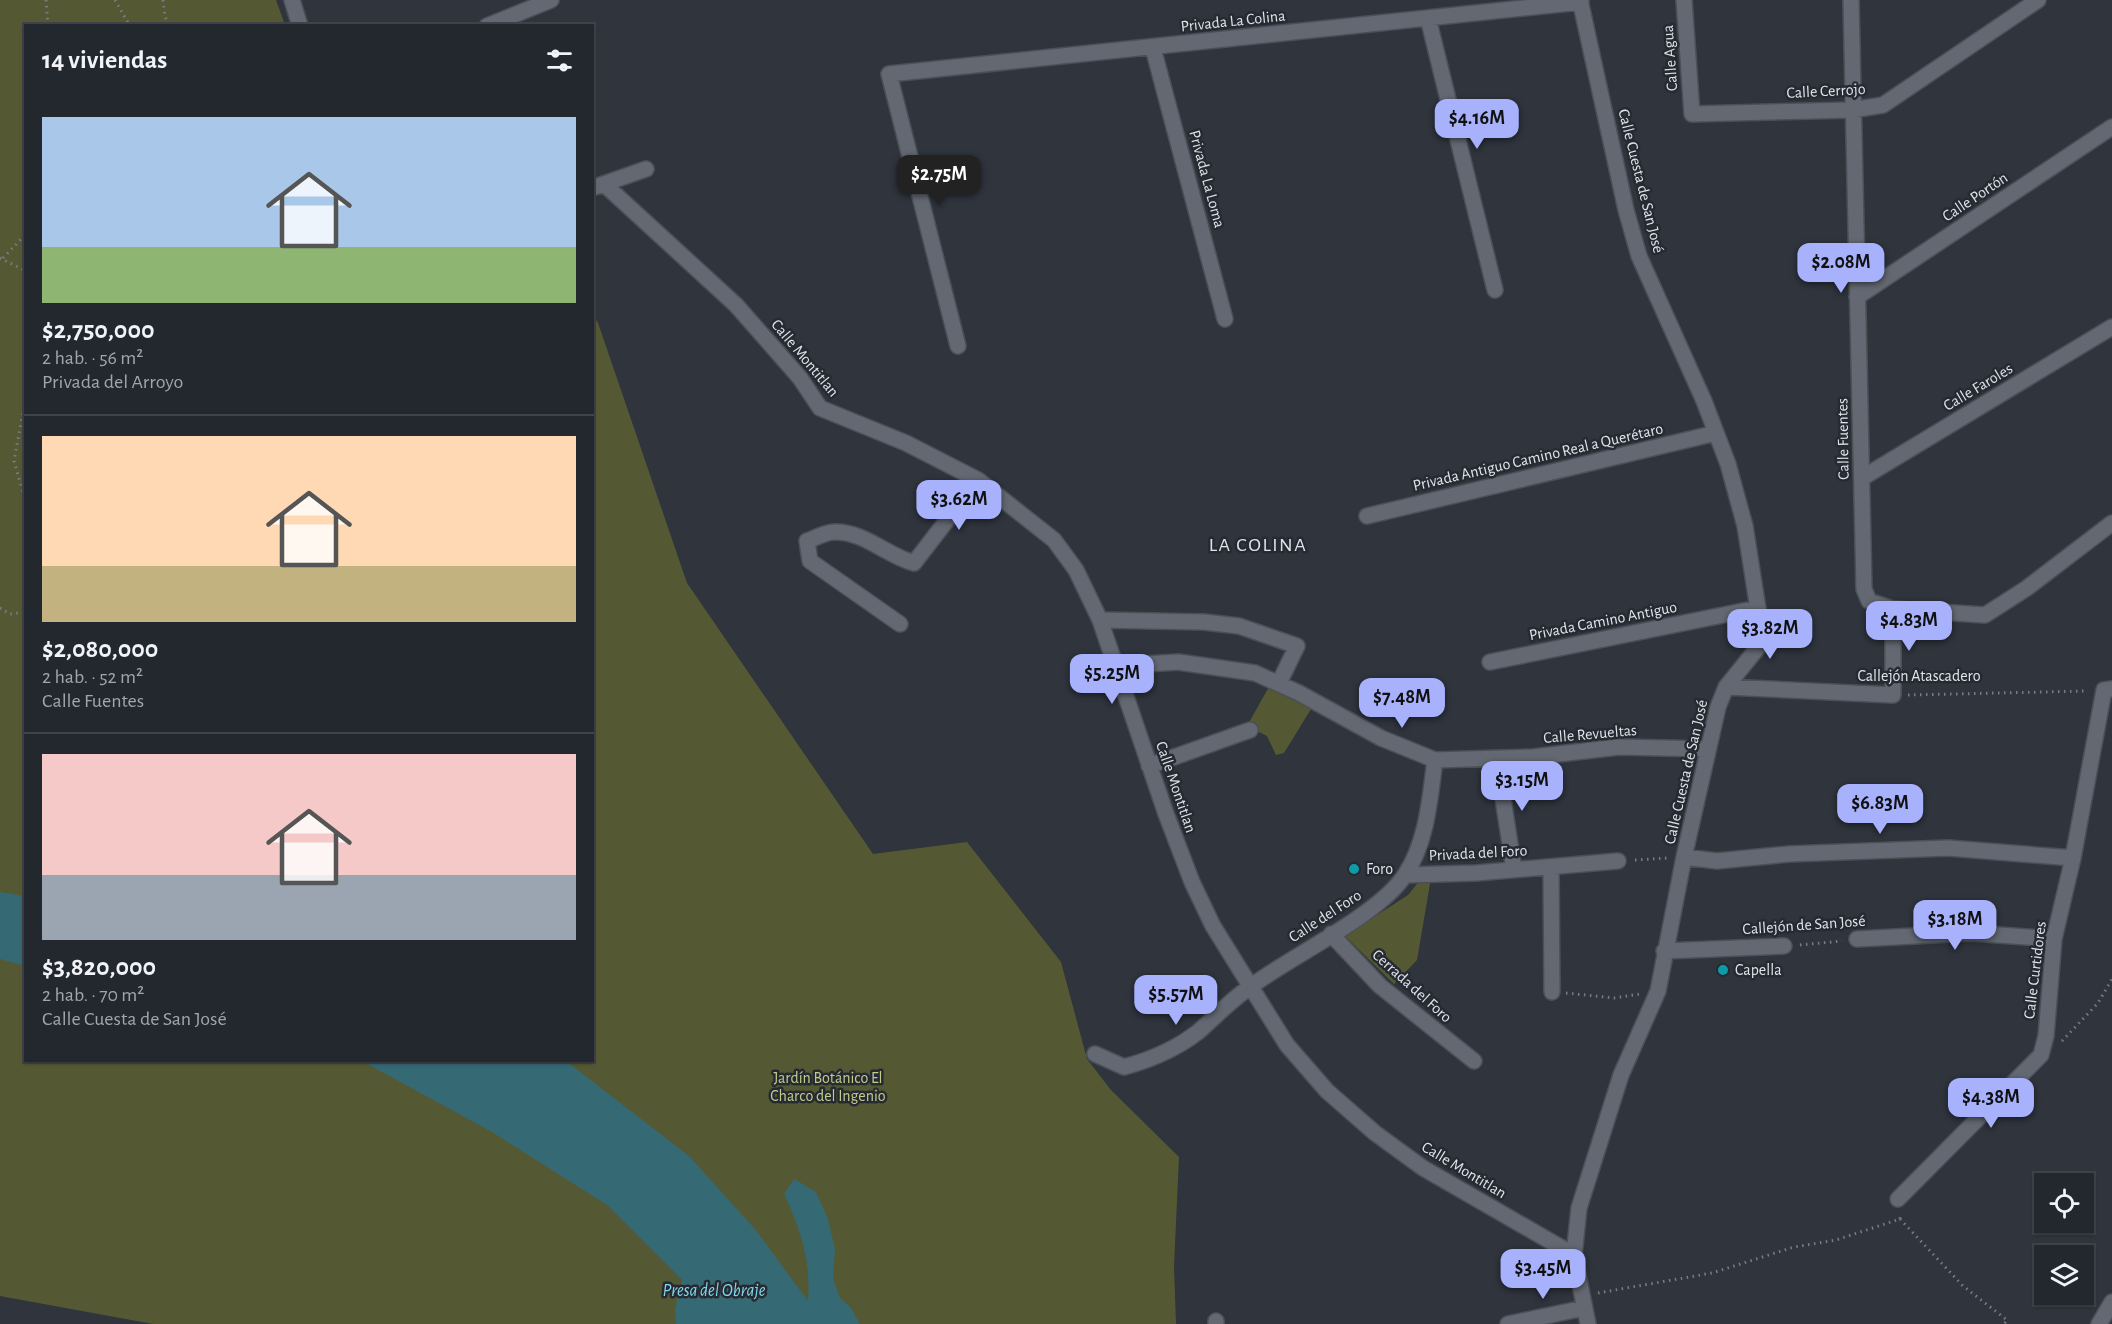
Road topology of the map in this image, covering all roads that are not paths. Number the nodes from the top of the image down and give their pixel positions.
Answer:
1 (292, 0) edge
2 (551, 0) edge
3 (1684, 0) edge
4 (1851, 0) edge
5 (2038, 0) edge
6 (1581, 1) edge
7 (1428, 18) junction
8 (299, 24) edge
9 (493, 24) edge
10 (1153, 48) junction
11 (1852, 110) junction
12 (1692, 114) joint
13 (2112, 127) edge
14 (646, 169) dead end
15 (598, 186) edge
16 (1495, 290) dead end
17 (1857, 297) junction
18 (1225, 319) dead end
19 (2112, 327) edge
20 (958, 346) dead end
21 (1716, 433) junction
22 (1862, 478) junction
23 (978, 480) junction
24 (1368, 516) dead end
25 (2112, 523) edge
26 (1758, 608) junction
27 (1893, 609) junction
28 (1100, 620) junction
29 (900, 624) dead end
30 (1490, 662) dead end
31 (1119, 674) junction
32 (1279, 683) junction
33 (1726, 687) junction
34 (2108, 690) edge
35 (1250, 730) dead end
36 (1707, 749) junction
37 (1435, 760) junction
38 (1497, 760) junction
39 (1149, 766) junction
40 (1684, 857) junction
41 (2073, 858) junction
42 (1618, 861) road end
43 (1551, 868) junction
44 (1514, 870) junction
45 (1406, 875) junction
46 (1331, 934) junction
47 (1857, 939) road end
48 (2054, 939) junction
49 (1784, 946) road end
50 (1664, 951) junction
51 (1249, 987) junction
52 (1552, 992) road end
53 (1095, 1054) dead end
54 (1474, 1061) dead end
55 (1899, 1199) road end
56 (1574, 1255) junction
57 (1584, 1302) junction
58 (2112, 1302) edge
59 (1508, 1324) edge
60 (1588, 1324) edge
61 (2099, 1324) edge

1 - 8 street
2 - 9 street
3 - 12 street, Calle Agua
4 - 11 street, Calle Fuentes
5 - 11 street, Calle Cerrojo
6 - 7 street, Privada La Colina
6 - 21 street, Calle Cuesta de San José
7 - 10 street, Privada La Colina
7 - 16 street
10 - 18 street, Privada La Loma
10 - 20 street, Privada La Colina
11 - 12 street, Calle Cerrojo
11 - 17 street, Calle Fuentes
13 - 17 street, Calle Portón
14 - 15 street, Calle Montitlan
15 - 23 street, Calle Montitlan
17 - 22 street, Calle Fuentes
19 - 22 street, Calle Faroles
21 - 24 street, Privada Antiguo Camino Real a Querétaro
21 - 26 street, Calle Cuesta de San José
22 - 27 street, Calle Fuentes
23 - 28 street, Calle Montitlan
23 - 29 street
25 - 27 street, Calle Fuentes
26 - 30 street, Privada Camino Antiguo
26 - 33 street, Calle Cuesta de San José
27 - 33 street, Callejón Atascadero
28 - 31 street, Calle Montitlan
28 - 32 street
31 - 32 street, Calle Revueltas
31 - 39 street, Calle Montitlan
32 - 37 street, Calle Revueltas
33 - 36 street, Calle Cuesta de San José
34 - 41 street, Calle Curtidores
35 - 39 street
36 - 38 street, Calle Revueltas
36 - 40 street, Calle Cuesta de San José
37 - 38 street, Calle Revueltas
37 - 45 street, Calle del Foro
38 - 44 street
39 - 51 street, Calle Montitlan
40 - 41 street
40 - 50 street, Calle Cuesta de San José
41 - 48 street, Calle Curtidores
42 - 43 street, Privada del Foro
43 - 44 street, Privada del Foro
43 - 52 street
44 - 45 street, Privada del Foro
45 - 46 street, Calle del Foro
46 - 51 street, Calle del Foro
46 - 54 street, Cerrada del Foro
47 - 48 street, Callejón de San José
48 - 55 street, Calle Curtidores
49 - 50 street, Callejón de San José
50 - 56 street, Calle Cuesta de San José
51 - 53 street, Calle del Foro
51 - 56 street, Calle Montitlan
56 - 57 street, Calle Cuesta de San José
57 - 59 street
57 - 60 street, Calle Cuesta de San José
58 - 61 street

